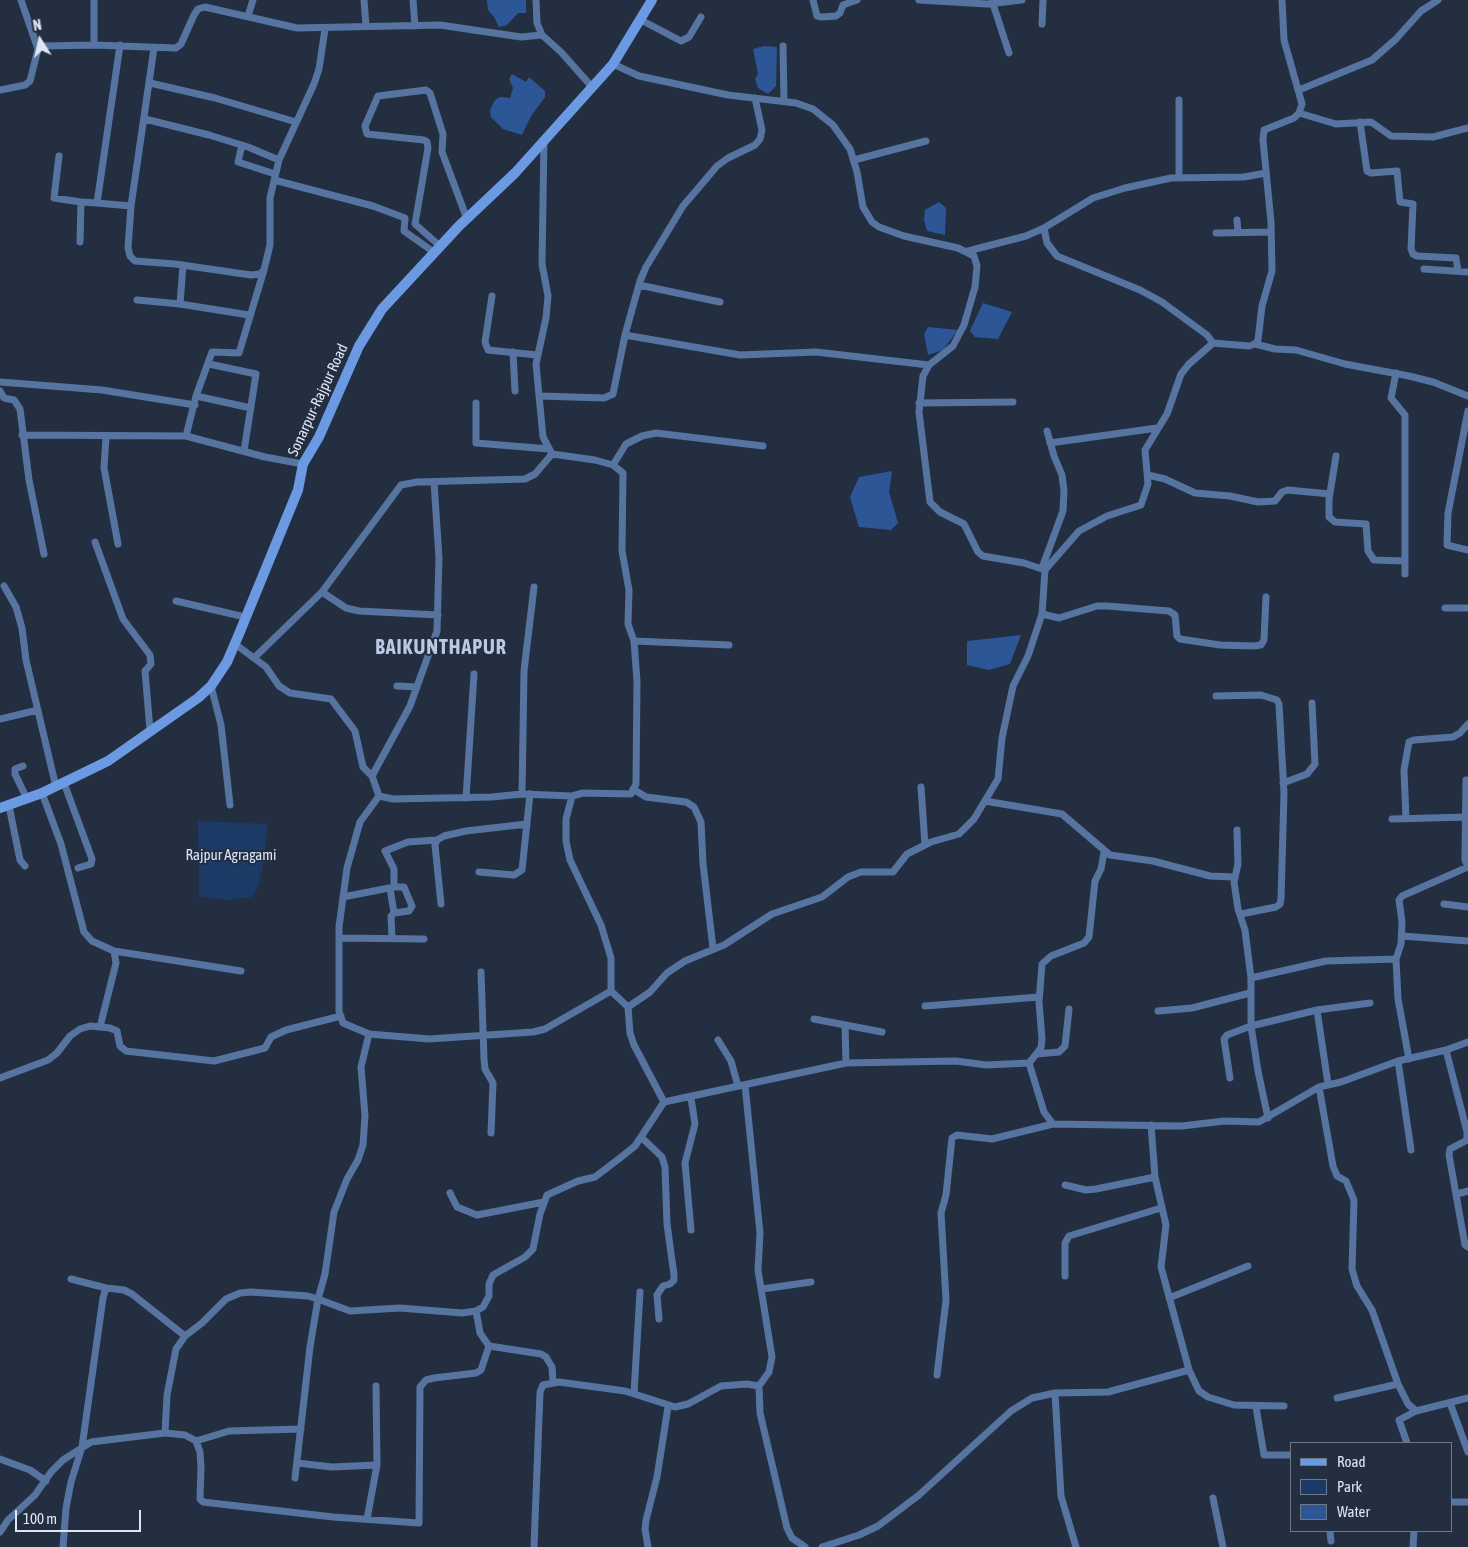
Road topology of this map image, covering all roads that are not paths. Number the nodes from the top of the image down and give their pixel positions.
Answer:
1 (21, 0) edge
2 (94, 0) edge
3 (253, 0) edge
4 (364, 0) edge
5 (413, 0) edge
6 (536, 0) edge
7 (652, 0) edge
8 (813, 0) edge
9 (857, 0) edge
10 (919, 0) edge
11 (1022, 0) edge
12 (1043, 0) edge
13 (1282, 0) edge
14 (1438, 0) edge
15 (993, 4) junction
16 (248, 16) junction
17 (701, 17) dead end
18 (641, 20) junction
19 (1042, 24) dead end
20 (366, 26) junction
21 (414, 26) junction
22 (325, 29) junction
23 (542, 35) junction
24 (94, 45) junction
25 (120, 46) junction
26 (783, 46) dead end
27 (154, 48) junction
28 (38, 49) junction
29 (1009, 54) dead end
30 (613, 64) junction
31 (150, 83) junction
32 (592, 87) junction
33 (0, 90) edge
34 (1299, 90) junction
35 (755, 98) junction
36 (1179, 100) dead end
37 (784, 101) junction
38 (1299, 114) junction
39 (146, 119) junction
40 (296, 122) junction
41 (1360, 122) junction
42 (1468, 128) edge
43 (544, 139) junction
44 (926, 141) dead end
45 (242, 145) junction
46 (59, 156) dead end
47 (279, 160) junction
48 (854, 160) junction
49 (1266, 174) junction
50 (275, 177) junction
51 (1179, 178) junction
52 (81, 202) junction
53 (97, 202) junction
54 (131, 206) junction
55 (467, 219) junction
56 (1237, 220) dead end
57 (1044, 228) junction
58 (1238, 232) junction
59 (1271, 232) junction
60 (1216, 233) dead end
61 (80, 242) dead end
62 (438, 250) junction
63 (968, 251) junction
64 (183, 265) junction
65 (1424, 269) dead end
66 (264, 270) junction
67 (1458, 271) junction
68 (1468, 272) edge
69 (639, 285) junction
70 (492, 296) dead end
71 (138, 300) dead end
72 (720, 302) dead end
73 (180, 304) junction
74 (249, 316) junction
75 (625, 334) junction
76 (1213, 343) junction
77 (1255, 344) junction
78 (513, 352) junction
79 (537, 355) junction
80 (209, 364) junction
81 (929, 365) junction
82 (1396, 373) junction
83 (0, 382) edge
84 (0, 391) edge
85 (515, 391) dead end
86 (196, 396) junction
87 (540, 396) junction
88 (1468, 396) edge
89 (1013, 402) dead end
90 (476, 403) dead end
91 (919, 403) junction
92 (195, 405) junction
93 (251, 408) junction
94 (1468, 411) edge
95 (1157, 428) junction
96 (1047, 430) dead end
97 (22, 435) junction
98 (186, 436) junction
99 (106, 437) junction
100 (1050, 443) junction
101 (763, 446) dead end
102 (244, 451) junction
103 (550, 451) junction
104 (1336, 456) dead end
105 (304, 464) junction
106 (613, 465) junction
107 (1148, 475) junction
108 (434, 482) junction
109 (1330, 494) junction
110 (95, 542) dead end
111 (118, 544) dead end
112 (1468, 550) edge
113 (44, 554) dead end
114 (1404, 561) junction
115 (1044, 569) junction
116 (1405, 574) dead end
117 (4, 586) dead end
118 (534, 587) dead end
119 (322, 592) junction
120 (1266, 597) dead end
121 (176, 601) dead end
122 (1444, 608) dead end
123 (1468, 608) edge
124 (1042, 614) junction
125 (438, 615) junction
126 (245, 617) junction
127 (634, 641) junction
128 (235, 644) junction
129 (729, 645) dead end
130 (254, 658) junction
131 (474, 674) dead end
132 (211, 686) junction
133 (398, 686) dead end
134 (417, 686) junction
135 (1216, 696) dead end
136 (1312, 703) dead end
137 (38, 710) junction
138 (0, 719) edge
139 (1468, 724) edge
140 (150, 730) junction
141 (23, 766) dead end
142 (372, 776) junction
143 (1466, 780) dead end
144 (1283, 783) junction
145 (60, 785) junction
146 (921, 787) dead end
147 (633, 789) junction
148 (42, 792) junction
149 (526, 794) junction
150 (379, 796) junction
151 (572, 796) junction
152 (466, 798) junction
153 (27, 799) junction
154 (985, 802) junction
155 (230, 805) dead end
156 (4, 807) edge
157 (1467, 817) junction
158 (1392, 819) dead end
159 (1406, 819) junction
160 (527, 824) junction
161 (1236, 830) dead end
162 (437, 840) junction
163 (925, 845) junction
164 (1104, 852) junction
165 (25, 866) dead end
166 (1468, 867) edge
167 (78, 868) dead end
168 (479, 872) dead end
169 (1234, 877) junction
170 (392, 887) junction
171 (343, 897) junction
172 (441, 904) dead end
173 (1444, 904) dead end
174 (1468, 907) edge
175 (394, 914) junction
176 (1241, 914) junction
177 (1402, 936) junction
178 (339, 938) junction
179 (392, 938) junction
180 (424, 939) dead end
181 (1468, 941) edge
182 (713, 948) junction
183 (114, 951) junction
184 (1396, 959) junction
185 (241, 971) dead end
186 (481, 972) dead end
187 (1251, 978) junction
188 (611, 991) junction
189 (1250, 993) junction
190 (1039, 997) junction
191 (1370, 1003) dead end
192 (924, 1006) dead end
193 (628, 1007) junction
194 (1069, 1009) dead end
195 (1158, 1010) dead end
196 (1317, 1010) junction
197 (341, 1016) junction
198 (814, 1019) dead end
199 (846, 1025) junction
200 (1251, 1026) junction
201 (100, 1027) junction
202 (882, 1032) dead end
203 (369, 1034) junction
204 (483, 1035) junction
205 (718, 1040) dead end
206 (1468, 1042) edge
207 (1446, 1050) junction
208 (1037, 1054) junction
209 (1409, 1059) junction
210 (1398, 1061) junction
211 (846, 1062) junction
212 (1029, 1063) junction
213 (0, 1078) edge
214 (1230, 1078) dead end
215 (1328, 1084) junction
216 (741, 1086) junction
217 (1319, 1087) junction
218 (691, 1098) junction
219 (664, 1102) junction
220 (1268, 1118) junction
221 (1053, 1124) junction
222 (1150, 1125) junction
223 (491, 1133) dead end
224 (641, 1137) junction
225 (1468, 1140) edge
226 (1411, 1150) dead end
227 (1156, 1177) junction
228 (1065, 1185) dead end
229 (1468, 1191) edge
230 (450, 1193) dead end
231 (1457, 1194) junction
232 (544, 1202) junction
233 (1161, 1208) junction
234 (1464, 1218) edge
235 (691, 1230) dead end
236 (1468, 1247) edge
237 (1248, 1266) dead end
238 (1065, 1276) dead end
239 (71, 1278) dead end
240 (811, 1282) dead end
241 (106, 1288) junction
242 (762, 1289) junction
243 (640, 1292) dead end
244 (1169, 1298) junction
245 (318, 1299) junction
246 (476, 1311) junction
247 (659, 1319) dead end
248 (185, 1336) junction
249 (489, 1346) junction
250 (1189, 1370) junction
251 (936, 1375) dead end
252 (553, 1382) junction
253 (1398, 1384) junction
254 (376, 1386) dead end
255 (759, 1386) junction
256 (634, 1393) junction
257 (1055, 1393) junction
258 (1337, 1398) dead end
259 (1468, 1398) edge
260 (1450, 1403) junction
261 (1284, 1406) dead end
262 (668, 1407) junction
263 (1256, 1407) junction
264 (1416, 1411) junction
265 (302, 1429) junction
266 (165, 1433) junction
267 (196, 1441) junction
268 (1407, 1442) edge
269 (82, 1447) junction
270 (1468, 1452) edge
271 (1290, 1455) edge
272 (0, 1459) edge
273 (297, 1463) junction
274 (377, 1465) junction
275 (295, 1478) dead end
276 (46, 1481) junction
277 (1213, 1498) dead end
278 (1453, 1502) edge
279 (1468, 1502) edge
280 (367, 1520) junction
281 (0, 1532) edge
282 (1330, 1532) edge
283 (1414, 1532) edge
284 (1331, 1541) dead end
285 (63, 1547) edge
286 (534, 1547) edge
287 (648, 1547) edge
288 (805, 1547) edge
289 (822, 1547) edge
290 (1076, 1547) edge
291 (1223, 1547) edge
292 (1413, 1547) edge

1 - 28 street
2 - 24 street
3 - 16 street
4 - 20 street
5 - 21 street
6 - 23 street
7 - 18 main road, Sonarpur-Rajpur Road
8 - 9 street
10 - 15 street
11 - 15 street
12 - 19 street
13 - 34 street
14 - 34 street
15 - 29 street
16 - 22 street
16 - 27 street
17 - 18 street
18 - 30 main road, Sonarpur-Rajpur Road
20 - 21 street
20 - 22 street
21 - 23 street
22 - 40 street
23 - 32 street
24 - 25 street
24 - 28 street
25 - 27 street
25 - 53 street
26 - 37 street
27 - 31 street
28 - 33 street
30 - 32 main road, Sonarpur-Rajpur Road
30 - 35 street
31 - 39 street
31 - 40 street
32 - 43 main road, Sonarpur-Rajpur Road
34 - 38 street
35 - 37 street
35 - 69 street
36 - 51 street
37 - 48 street
38 - 41 street
38 - 49 street
39 - 45 street
39 - 54 street
40 - 47 street
41 - 42 street
41 - 67 street
43 - 55 main road, Sonarpur-Rajpur Road
43 - 79 street
44 - 48 street
45 - 47 street
45 - 50 street
46 - 52 street
47 - 50 street
48 - 63 street
49 - 51 street
49 - 59 street
50 - 62 street
50 - 66 street
51 - 57 street
52 - 53 street
52 - 61 street
53 - 54 street
54 - 64 street
55 - 62 main road, Sonarpur-Rajpur Road
55 - 62 street
56 - 58 street
57 - 63 street
57 - 76 street
58 - 59 street
58 - 60 street
59 - 77 street
62 - 105 main road, Sonarpur-Rajpur Road
63 - 81 street
64 - 66 street
64 - 73 street
65 - 67 street
66 - 74 street
67 - 68 street
69 - 72 street
69 - 75 street
70 - 78 street
71 - 73 street
73 - 74 street
74 - 80 street
75 - 81 street
75 - 87 street
76 - 77 street
76 - 95 street
77 - 82 street
78 - 79 street
78 - 85 street
79 - 87 street
80 - 86 street
80 - 93 street
81 - 91 street
82 - 88 street
82 - 114 street
83 - 92 street
84 - 97 street
86 - 92 street
86 - 93 street
87 - 103 street
89 - 91 street
90 - 103 street
91 - 115 street
92 - 98 street
93 - 102 street
94 - 112 street
95 - 100 street
95 - 107 street
96 - 100 street
97 - 99 street
97 - 113 street
98 - 99 street
98 - 102 street
99 - 111 street
100 - 115 street
101 - 106 street
102 - 105 street
103 - 106 street
103 - 108 street
104 - 109 street
105 - 126 main road, Sonarpur-Rajpur Road
106 - 127 street
107 - 109 street
107 - 115 street
108 - 119 street
108 - 125 street
109 - 114 street
110 - 140 street
114 - 116 street
115 - 124 street
117 - 137 street
118 - 149 street
119 - 125 street
119 - 130 street
120 - 124 street
121 - 126 street
122 - 123 street
124 - 154 street
125 - 134 street
126 - 128 main road, Sonarpur-Rajpur Road
127 - 129 street
127 - 147 street
128 - 130 street
128 - 132 main road, Sonarpur-Rajpur Road
130 - 142 street
131 - 152 street
132 - 140 main road, Sonarpur-Rajpur Road
132 - 155 street
133 - 134 street
134 - 142 street
135 - 144 street
136 - 144 street
137 - 138 street
137 - 145 street
139 - 159 street
140 - 145 main road, Sonarpur-Rajpur Road
141 - 153 street
142 - 150 street
143 - 157 street
144 - 176 street
145 - 148 main road, Sonarpur-Rajpur Road
145 - 167 street
146 - 163 street
147 - 151 street
147 - 182 street
148 - 153 main road, Sonarpur-Rajpur Road
148 - 183 street
149 - 151 street
149 - 152 street
149 - 160 street
150 - 152 street
150 - 171 street
151 - 188 street
153 - 156 main road, Sonarpur-Rajpur Road
154 - 163 street
154 - 164 street
156 - 165 street
157 - 159 street
157 - 166 street
158 - 159 street
160 - 162 street
160 - 168 street
161 - 169 street
162 - 170 street
162 - 172 street
163 - 182 street
164 - 169 street
164 - 190 street
166 - 177 street
169 - 176 street
170 - 171 street
170 - 175 street
170 - 175 street
171 - 178 street
173 - 174 street
175 - 179 street
176 - 187 street
177 - 181 street
177 - 184 street
178 - 179 street
178 - 197 street
179 - 180 street
182 - 193 street
183 - 185 street
183 - 201 street
184 - 187 street
184 - 209 street
186 - 204 street
187 - 189 street
188 - 193 street
188 - 204 street
189 - 195 street
189 - 200 street
190 - 192 street
190 - 208 street
191 - 196 street
193 - 219 street
194 - 208 street
196 - 200 street
196 - 215 street
197 - 201 street
197 - 203 street
198 - 199 street
199 - 202 street
199 - 211 street
200 - 214 street
200 - 220 street
201 - 213 street
203 - 204 street
203 - 245 street
204 - 223 street
205 - 216 street
206 - 207 street
207 - 209 street
207 - 225 street
208 - 212 street
209 - 210 street
210 - 215 street
210 - 226 street
211 - 212 street
211 - 216 street
212 - 221 street
215 - 217 street
216 - 218 street
216 - 242 street
217 - 220 street
217 - 253 street
218 - 219 street
218 - 235 street
219 - 224 street
220 - 222 street
221 - 222 street
221 - 251 street
222 - 227 street
224 - 232 street
224 - 247 street
225 - 231 street
227 - 228 street
227 - 233 street
229 - 231 street
230 - 232 street
231 - 234 street
232 - 246 street
233 - 238 street
233 - 244 street
234 - 236 street
237 - 244 street
239 - 241 street
240 - 242 street
241 - 248 street
241 - 269 street
242 - 255 street
243 - 256 street
244 - 250 street
245 - 246 street
245 - 248 street
245 - 265 street
246 - 249 street
248 - 266 street
249 - 252 street
249 - 280 street
250 - 257 street
250 - 263 street
252 - 256 street
252 - 286 street
253 - 258 street
253 - 264 street
254 - 274 street
255 - 262 street
255 - 288 street
256 - 262 street
257 - 289 street
257 - 290 street
259 - 260 street
260 - 264 street
260 - 270 street
261 - 263 street
262 - 287 street
263 - 271 street
264 - 268 street
265 - 267 street
265 - 273 street
266 - 267 street
266 - 269 street
267 - 280 street
269 - 276 street
269 - 285 street
272 - 276 street
273 - 274 street
273 - 275 street
274 - 280 street
276 - 281 street
277 - 291 street
278 - 279 street
282 - 284 street
283 - 292 street

